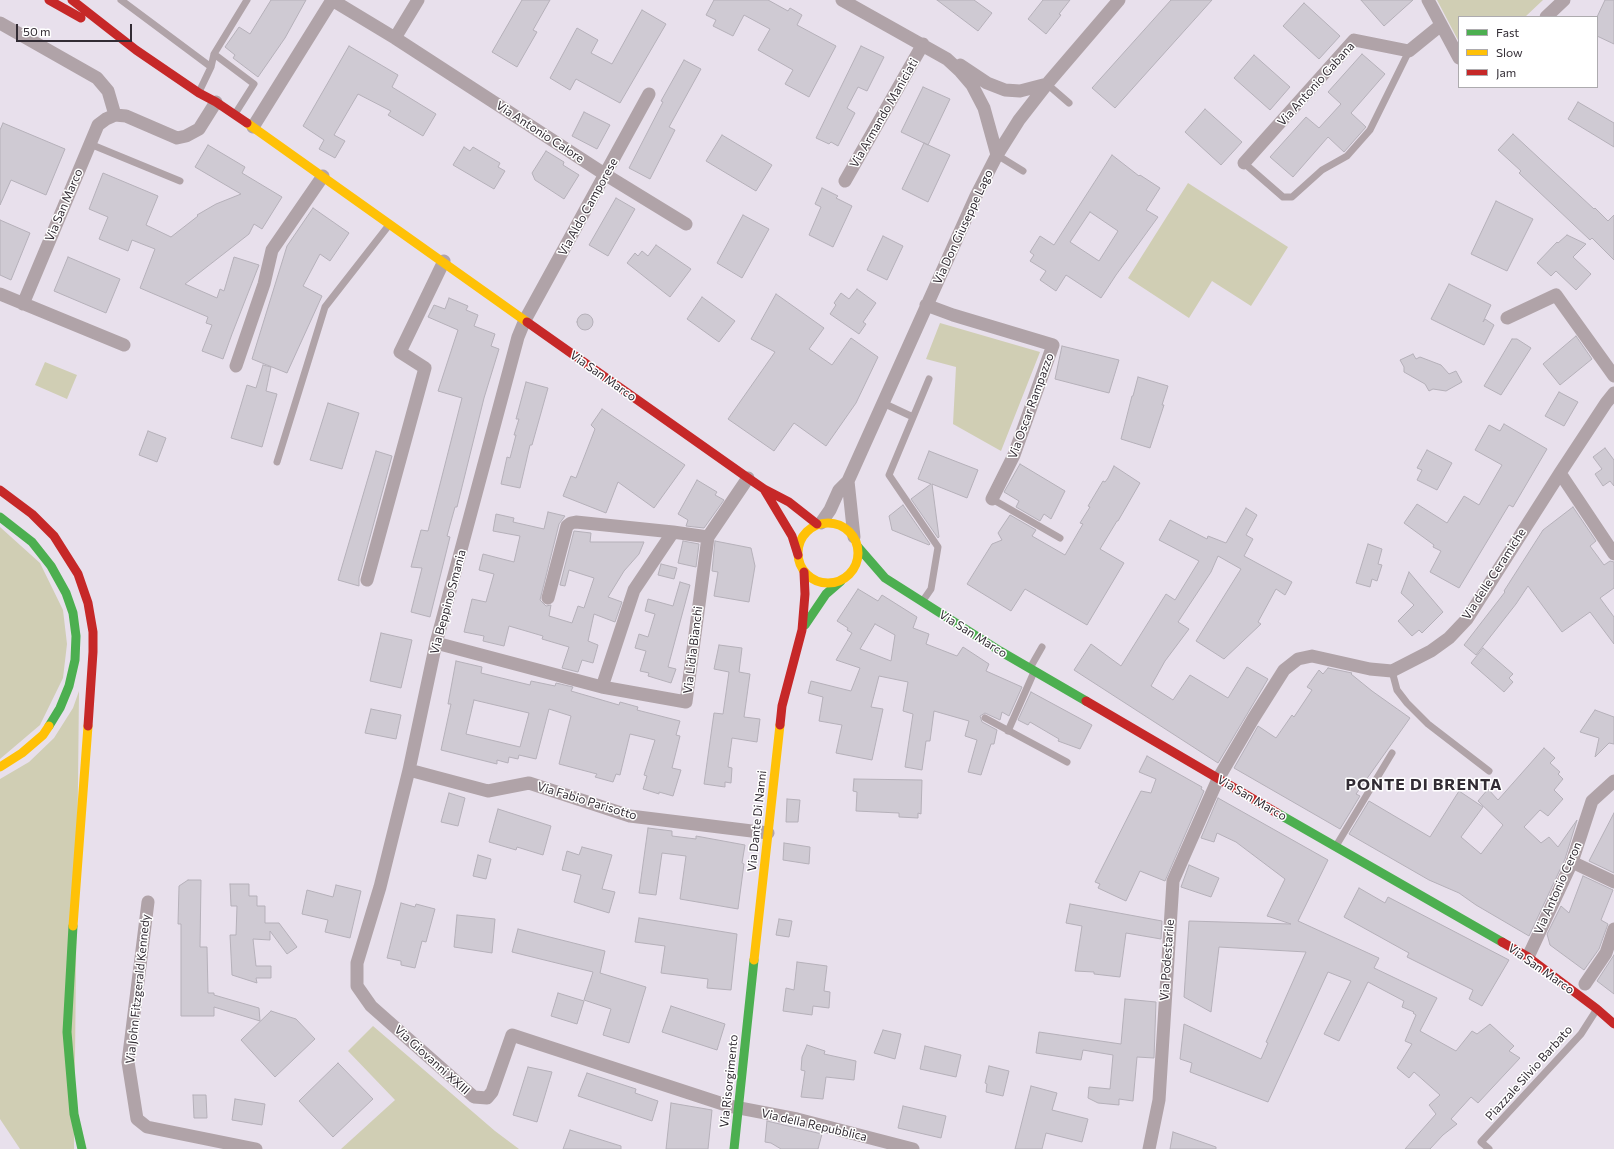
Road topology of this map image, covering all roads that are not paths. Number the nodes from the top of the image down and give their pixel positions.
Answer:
1 (49, 0) edge
2 (72, 0) edge
3 (121, 0) edge
4 (246, 0) edge
5 (332, 0) edge
6 (418, 0) edge
7 (842, 0) edge
8 (1119, 0) edge
9 (1428, 0) edge
10 (1564, 0) edge
11 (1547, 16) edge
12 (0, 23) edge
13 (1441, 26) junction
14 (395, 38) junction
15 (923, 44) junction
16 (136, 50) junction
17 (1409, 52) junction
18 (214, 54) junction
19 (1458, 56) edge
20 (948, 59) junction
21 (211, 67) junction
22 (1047, 84) junction
23 (199, 93) junction
24 (649, 94) dead end
25 (216, 102) junction
26 (1069, 103) dead end
27 (235, 114) junction
28 (115, 115) junction
29 (253, 127) junction
30 (90, 144) junction
31 (997, 155) junction
32 (1244, 163) joint
33 (1023, 171) dead end
34 (606, 175) junction
35 (323, 176) junction
36 (180, 181) dead end
37 (845, 181) dead end
38 (390, 223) junction
39 (686, 224) dead end
40 (444, 261) junction
41 (0, 294) edge
42 (23, 304) junction
43 (926, 305) junction
44 (1506, 318) dead end
45 (525, 320) junction
46 (124, 345) dead end
47 (236, 366) dead end
48 (1614, 376) edge
49 (929, 379) dead end
50 (1614, 393) edge
51 (882, 403) junction
52 (913, 417) junction
53 (277, 462) dead end
54 (1560, 473) junction
55 (748, 478) junction
56 (848, 481) junction
57 (764, 489) junction
58 (0, 490) edge
59 (992, 499) joint
60 (0, 516) edge
61 (819, 524) junction
62 (673, 532) junction
63 (708, 537) junction
64 (1060, 538) dead end
65 (856, 542) junction
66 (1614, 554) edge
67 (798, 555) junction
68 (804, 572) junction
69 (857, 577) dead end
70 (870, 577) dead end
71 (885, 578) junction
72 (843, 579) junction
73 (367, 580) dead end
74 (548, 598) dead end
75 (922, 602) junction
76 (802, 630) junction
77 (436, 643) junction
78 (1042, 647) dead end
79 (1032, 670) junction
80 (1392, 671) junction
81 (602, 687) junction
82 (985, 718) dead end
83 (1008, 731) junction
84 (1392, 754) dead end
85 (1067, 762) dead end
86 (0, 767) edge
87 (409, 770) junction
88 (1489, 771) dead end
89 (1218, 779) junction
90 (1614, 781) edge
91 (768, 833) junction
92 (1336, 846) junction
93 (1572, 862) junction
94 (1614, 882) edge
95 (380, 887) joint
96 (148, 902) dead end
97 (1614, 929) edge
98 (1528, 957) junction
99 (1584, 984) dead end
100 (1597, 1009) junction
101 (748, 1016) joint
102 (1614, 1024) edge
103 (739, 1109) junction
104 (238, 1147) edge
105 (82, 1149) edge
106 (256, 1149) edge
107 (734, 1149) edge
108 (913, 1149) edge
109 (1149, 1149) edge
110 (1489, 1149) edge

1 - 16 main road
2 - 16 main road
3 - 21 lane
4 - 18 lane
5 - 14 street, Via Antonio Calore
5 - 29 street, Via Antonio Calore
6 - 14 street
7 - 15 street, Via Armando Maniciati
8 - 22 street, Via Don Giuseppe Lago
9 - 13 street
10 - 11 street
12 - 28 street
13 - 17 street
13 - 19 street
14 - 34 street, Via Antonio Calore
15 - 20 street, Via Armando Maniciati
15 - 37 street, Via Armando Maniciati
16 - 23 main road, Via San Marco
17 - 32 street, Via Antonio Gabana
17 - 32 lane
18 - 21 lane
18 - 27 lane
20 - 22 street, Via Armando Maniciati
20 - 31 street, Via Armando Maniciati
21 - 23 lane
22 - 26 lane
22 - 31 street, Via Don Giuseppe Lago
23 - 25 main road, Via San Marco
24 - 34 street, Via Aldo Camporese
25 - 27 main road, Via San Marco
25 - 28 street
27 - 29 main road, Via San Marco
28 - 30 street, Via San Marco
29 - 35 main road, Via San Marco
30 - 36 lane
30 - 42 street, Via San Marco
31 - 33 lane
31 - 43 street, Via Don Giuseppe Lago
34 - 39 street, Via Antonio Calore
34 - 45 street, Via Aldo Camporese
35 - 38 main road, Via San Marco
35 - 47 street
38 - 40 main road, Via San Marco
38 - 53 lane
40 - 45 main road, Via San Marco
40 - 73 street
41 - 42 street
42 - 46 street
43 - 51 street, Via Don Giuseppe Lago
43 - 59 street, Via Oscar Rampazzo
44 - 48 street
45 - 55 main road, Via San Marco
45 - 77 street, Via Beppino Smania
49 - 52 lane
50 - 54 street, Via delle Ceramiche
51 - 52 lane
51 - 56 street, Via Don Giuseppe Lago
52 - 75 lane
54 - 66 street
54 - 80 street, Via delle Ceramiche
55 - 57 main road, Via San Marco
55 - 63 street, Via Lidia Bianchi
56 - 61 street, Via Don Giuseppe Lago
56 - 65 street, Via Don Giuseppe Lago
57 - 61 main road, Via San Marco
57 - 67 main road, Via San Marco
58 - 105 main road
59 - 64 lane
60 - 86 main road
61 - 65 main road
61 - 67 main road
62 - 63 street
62 - 74 street
62 - 81 street
63 - 81 street, Via Lidia Bianchi
65 - 71 main road, Via San Marco
65 - 72 main road
67 - 68 main road
68 - 72 main road
68 - 76 main road, Via Dante Di Nanni
69 - 72 main road
70 - 71 main road, Via San Marco
71 - 75 main road, Via San Marco
72 - 76 main road, Via Dante Di Nanni
75 - 79 main road, Via San Marco
76 - 91 main road, Via Dante Di Nanni
77 - 81 street, Via Lidia Bianchi
77 - 87 street, Via Beppino Smania
78 - 79 lane
79 - 83 lane
79 - 89 main road, Via San Marco
80 - 88 lane
80 - 89 street
82 - 83 lane
83 - 85 lane
84 - 92 lane
87 - 91 street, Via Fabio Parisotto
87 - 95 street, Via Beppino Smania
89 - 92 main road, Via San Marco
89 - 109 street, Via Podestarile
90 - 93 street, Via Antonio Ceron
91 - 101 main road, Via Dante Di Nanni
92 - 98 main road, Via San Marco
93 - 94 street
93 - 98 street, Via Antonio Ceron
95 - 103 street, Via Giovanni XXIII
96 - 104 street, Via John Fitzgerald Kennedy
97 - 99 street
98 - 100 main road, Via San Marco
100 - 102 main road, Via San Marco
100 - 110 lane, Piazzale Silvio Barbato
101 - 103 main road, Via Risorgimento
103 - 107 main road, Via Risorgimento
103 - 108 street, Via della Repubblica
104 - 106 street, Via John Fitzgerald Kennedy

